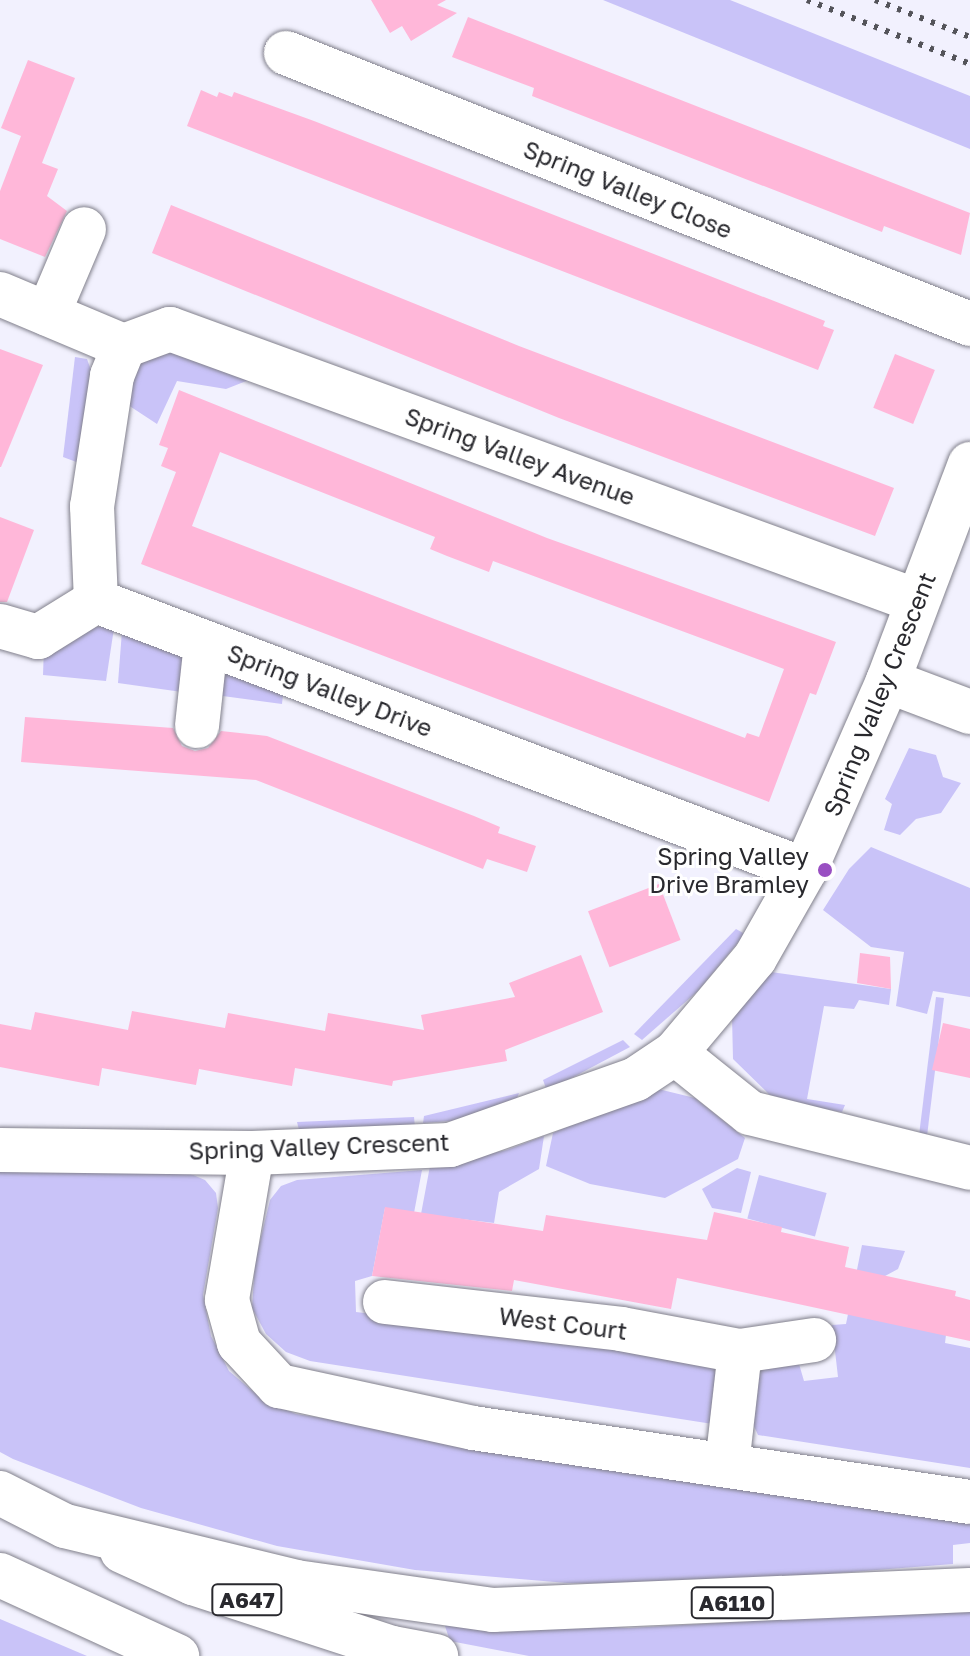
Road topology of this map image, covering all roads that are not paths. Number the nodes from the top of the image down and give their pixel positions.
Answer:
1 (286, 53) dead end
2 (84, 229) dead end
3 (0, 294) edge
4 (48, 314) junction
5 (970, 324) edge
6 (124, 346) junction
7 (970, 464) edge
8 (96, 601) junction
9 (917, 601) junction
10 (0, 626) edge
11 (206, 643) junction
12 (888, 681) junction
13 (970, 712) edge
14 (197, 726) dead end
15 (805, 870) junction
16 (675, 1053) junction
17 (0, 1150) edge
18 (252, 1153) junction
19 (970, 1168) edge
20 (385, 1302) dead end
21 (814, 1340) dead end
22 (740, 1351) junction
23 (727, 1465) junction
24 (0, 1493) edge
25 (970, 1502) edge
26 (65, 1526) junction
27 (0, 1575) edge
28 (970, 1590) edge
29 (177, 1656) edge
30 (436, 1656) edge

1 - 5 main road, Spring Valley Close
2 - 4 main road
3 - 4 main road
4 - 6 main road
6 - 8 main road
6 - 9 main road, Spring Valley Avenue
7 - 9 main road, Spring Valley Crescent
8 - 10 main road
8 - 11 main road, Spring Valley Drive
9 - 12 main road, Spring Valley Crescent
11 - 14 main road
11 - 15 main road, Spring Valley Drive
12 - 13 main road
12 - 15 main road, Spring Valley Crescent
15 - 16 main road, Spring Valley Crescent
16 - 18 main road, Spring Valley Crescent
16 - 19 main road
17 - 18 main road, Spring Valley Crescent
18 - 23 main road
20 - 22 main road, West Court
21 - 22 main road, West Court
22 - 23 main road
23 - 25 main road
24 - 26 main road, A647
26 - 28 main road, A6110
26 - 30 main road, A647
27 - 29 main road

